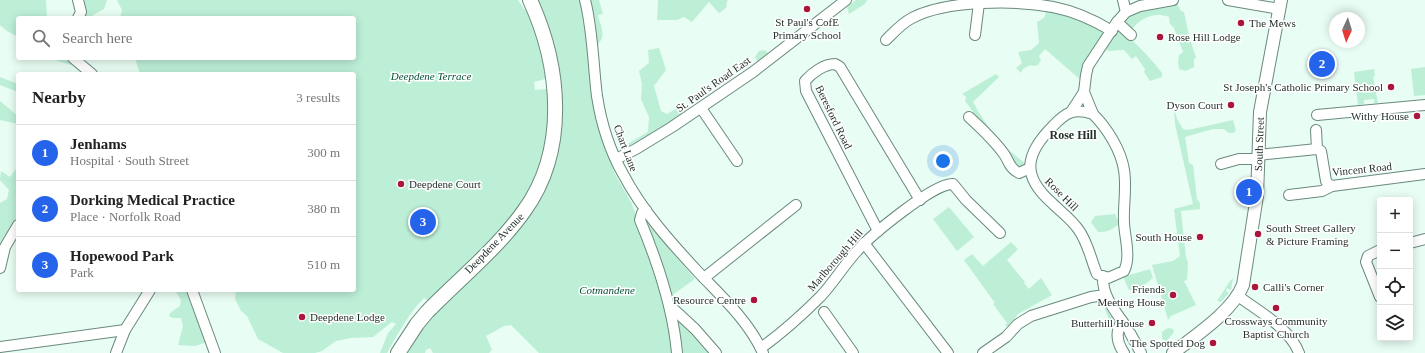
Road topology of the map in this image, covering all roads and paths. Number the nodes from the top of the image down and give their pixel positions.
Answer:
1 (78, 0) edge
2 (530, 0) edge
3 (585, 0) edge
4 (846, 0) edge
5 (1123, 0) edge
6 (1173, 0) edge
7 (1228, 0) edge
8 (979, 3) junction
9 (1280, 5) edge
10 (1126, 12) junction
11 (79, 16) edge
12 (1114, 26) junction
13 (975, 35) dead end
14 (1131, 35) dead end
15 (886, 40) dead end
16 (75, 60) edge
17 (90, 72) edge
18 (1084, 92) junction
19 (1425, 105) edge
20 (701, 108) junction
21 (1071, 112) junction
22 (1093, 114) junction
23 (1317, 114) dead end
24 (969, 117) dead end
25 (1316, 130) dead end
26 (1317, 149) junction
27 (1258, 157) junction
28 (616, 160) junction
29 (737, 161) dead end
30 (1221, 164) dead end
31 (1030, 168) junction
32 (1425, 174) edge
33 (1332, 186) junction
34 (1289, 195) dead end
35 (920, 200) junction
36 (796, 205) dead end
37 (646, 210) junction
38 (16, 229) edge
39 (878, 231) junction
40 (1000, 233) dead end
41 (1425, 241) edge
42 (864, 243) junction
43 (1413, 243) edge
44 (1377, 252) edge
45 (0, 268) edge
46 (1103, 277) junction
47 (704, 278) junction
48 (1377, 290) edge
49 (149, 292) edge
50 (193, 292) edge
51 (1105, 295) junction
52 (1238, 296) junction
53 (669, 305) junction
54 (824, 312) dead end
55 (1126, 328) junction
56 (125, 330) junction
57 (0, 347) edge
58 (762, 351) edge
59 (116, 353) edge
60 (216, 353) edge
61 (398, 353) edge
62 (677, 353) edge
63 (716, 353) edge
64 (851, 353) edge
65 (948, 353) edge
66 (983, 353) edge
67 (1124, 353) edge
68 (1141, 353) edge
69 (1173, 353) edge
70 (1299, 353) edge

1 - 11 street
2 - 61 highway, Deepdene Avenue
3 - 28 street, Chart Lane
4 - 20 street, St. Paul's Road East
5 - 10 street
6 - 10 street
7 - 9 street
8 - 12 street
8 - 13 street
8 - 15 street
9 - 27 main road, South Street
10 - 12 street
12 - 14 street
12 - 18 street
16 - 17 street
18 - 21 street
18 - 22 street
19 - 23 street
20 - 28 street, St. Paul's Road East
20 - 29 street
21 - 22 street
21 - 31 street
22 - 46 street
24 - 31 street
25 - 26 street
26 - 27 street
26 - 33 street, Vincent Road
27 - 30 street
27 - 52 main road, South Street
28 - 37 street, Chart Lane
31 - 46 street, Rose Hill
32 - 33 street, Vincent Road
33 - 34 street
35 - 39 street, Marlborough Hill
35 - 39 street, Beresford Road
35 - 40 street, Marlborough Hill
36 - 47 street
37 - 47 street, Chart Lane
37 - 53 street
38 - 45 street
39 - 42 street, Marlborough Hill
41 - 43 street
42 - 58 street, Marlborough Hill
42 - 65 street
44 - 48 street
46 - 51 street, Rose Hill
47 - 58 street, Chart Lane
49 - 56 street
50 - 60 street
51 - 55 street, Rose Hill
51 - 66 street
52 - 69 main road, South Street
52 - 70 street
53 - 62 street
53 - 63 street
54 - 64 street
55 - 67 street
55 - 68 street, Rose Hill
56 - 57 street
56 - 59 street

